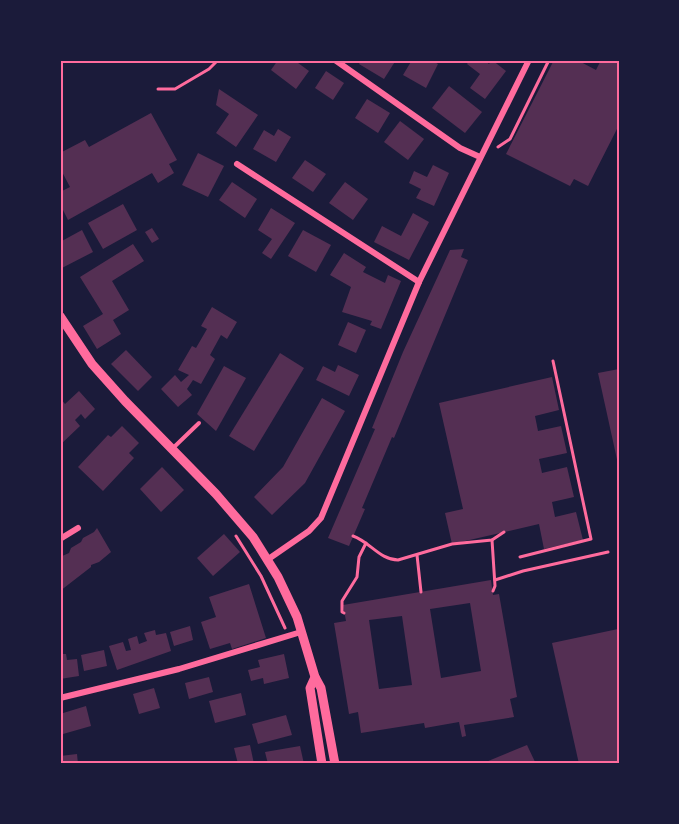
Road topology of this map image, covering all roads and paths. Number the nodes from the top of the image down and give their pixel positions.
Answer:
1 (218, 60) edge
2 (335, 60) edge
3 (529, 60) edge
4 (549, 60) edge
5 (158, 89) dead end
6 (480, 157) junction
7 (237, 164) dead end
8 (419, 282) junction
9 (60, 316) edge
10 (553, 361) dead end
11 (199, 423) dead end
12 (172, 450) junction
13 (78, 528) dead end
14 (232, 530) dead end
15 (504, 531) dead end
16 (353, 536) dead end
17 (60, 539) edge
18 (492, 540) junction
19 (366, 543) junction
20 (608, 552) dead end
21 (417, 555) junction
22 (520, 557) dead end
23 (267, 560) junction
24 (495, 580) junction
25 (493, 591) dead end
26 (421, 592) dead end
27 (344, 613) dead end
28 (302, 632) junction
29 (288, 636) junction
30 (315, 677) junction
31 (60, 698) edge
32 (322, 764) edge
33 (334, 764) edge

1 - 5 path
2 - 6 street
3 - 6 street
4 - 6 path
6 - 8 street
7 - 8 street
8 - 23 street
9 - 12 street
10 - 22 path
11 - 12 lane
12 - 23 street
13 - 17 street
14 - 29 path
15 - 18 path
16 - 19 path
18 - 21 path
18 - 24 path
19 - 21 path
19 - 27 path
20 - 24 path
21 - 26 path
23 - 28 street
24 - 25 path
28 - 29 street
28 - 30 street
29 - 31 street
30 - 32 street
30 - 33 street

